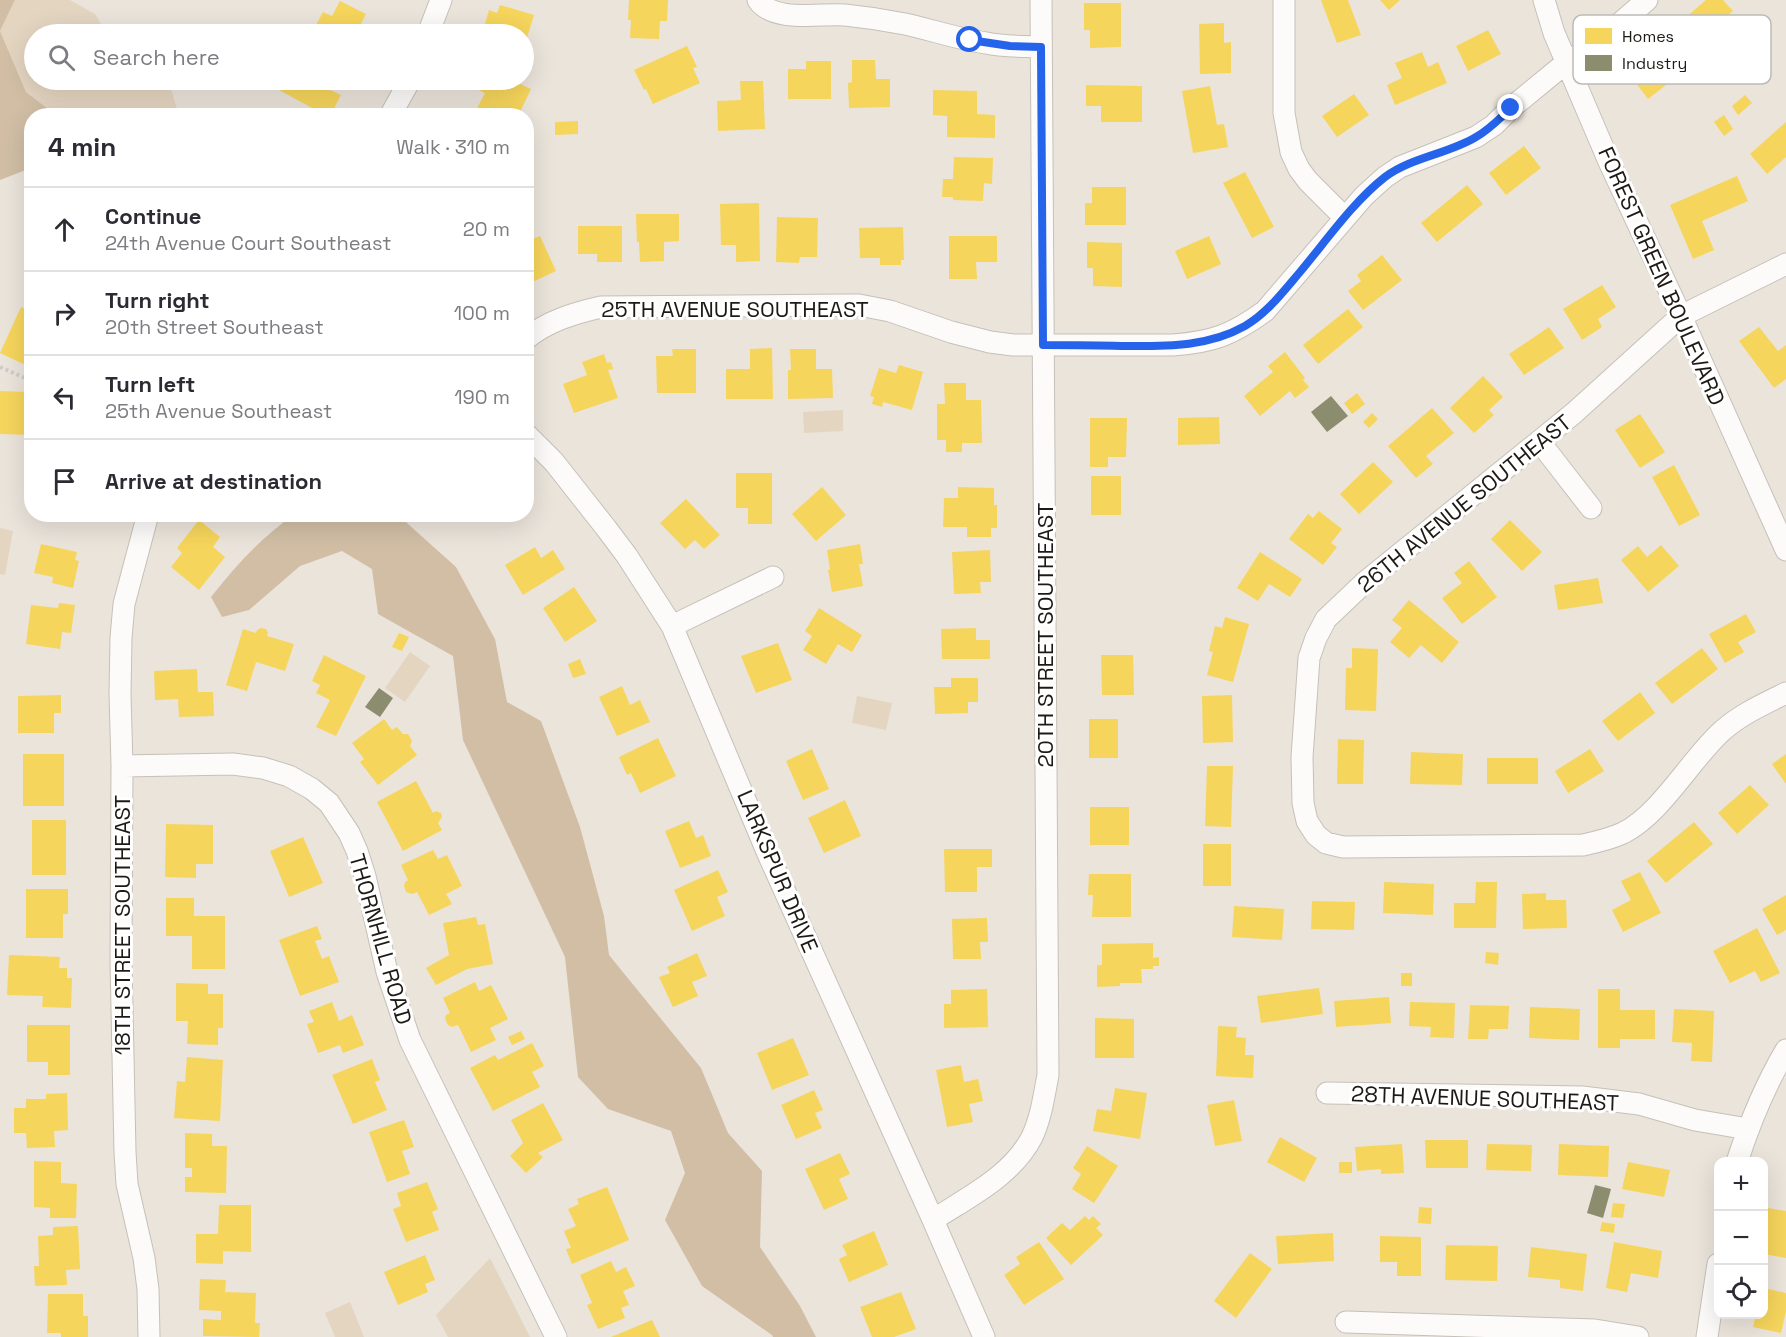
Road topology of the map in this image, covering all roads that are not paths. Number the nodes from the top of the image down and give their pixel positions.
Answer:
1 (441, 0) edge
2 (1041, 0) edge
3 (1284, 0) edge
4 (1544, 0) edge
5 (1647, 0) edge
6 (760, 3) edge
7 (1630, 15) edge
8 (432, 24) edge
9 (1041, 47) junction
10 (1573, 58) edge
11 (1567, 62) junction
12 (1573, 76) edge
13 (1576, 84) edge
14 (404, 90) edge
15 (394, 108) edge
16 (1345, 218) junction
17 (1786, 264) edge
18 (1682, 316) junction
19 (534, 334) edge
20 (1043, 345) junction
21 (1539, 441) junction
22 (534, 442) edge
23 (1591, 508) dead end
24 (146, 522) edge
25 (1786, 549) edge
26 (773, 577) dead end
27 (672, 626) junction
28 (1786, 693) edge
29 (122, 766) junction
30 (1786, 1050) edge
31 (1327, 1093) dead end
32 (1748, 1129) junction
33 (1738, 1157) edge
34 (933, 1220) junction
35 (1719, 1265) edge
36 (1346, 1322) dead end
37 (149, 1337) edge
38 (556, 1337) edge
39 (984, 1337) edge
40 (1638, 1337) edge
41 (1707, 1337) edge

1 - 8 street
2 - 9 street, 20TH STREET SOUTHEAST
3 - 16 street
4 - 11 street, FOREST GREEN BOULEVARD
5 - 7 street, 25TH AVENUE SOUTHEAST
6 - 9 street
9 - 20 street, 20TH STREET SOUTHEAST
10 - 11 street, 25TH AVENUE SOUTHEAST
11 - 12 street, FOREST GREEN BOULEVARD
11 - 16 street, 25TH AVENUE SOUTHEAST
13 - 18 street, FOREST GREEN BOULEVARD
14 - 15 street
16 - 20 street, 25TH AVENUE SOUTHEAST
17 - 18 street, 26TH AVENUE SOUTHEAST
18 - 21 street, 26TH AVENUE SOUTHEAST
18 - 25 street, FOREST GREEN BOULEVARD
19 - 20 street, 25TH AVENUE SOUTHEAST
20 - 34 street, 20TH STREET SOUTHEAST
21 - 23 street
21 - 28 street, 26TH AVENUE SOUTHEAST
22 - 27 street, LARKSPUR DRIVE
24 - 29 street, 18TH STREET SOUTHEAST
26 - 27 street
27 - 34 street, LARKSPUR DRIVE
29 - 37 street, 18TH STREET SOUTHEAST
29 - 38 street, THORNHILL ROAD
30 - 32 street
31 - 32 street, 28TH AVENUE SOUTHEAST
32 - 33 street
34 - 39 street, LARKSPUR DRIVE
35 - 41 street
36 - 40 street

